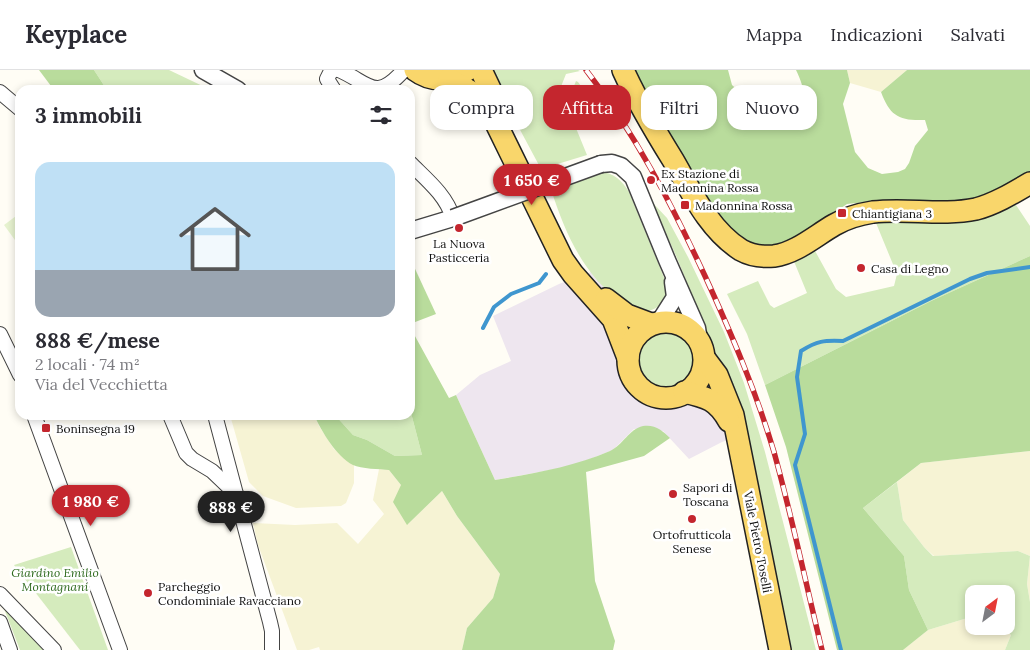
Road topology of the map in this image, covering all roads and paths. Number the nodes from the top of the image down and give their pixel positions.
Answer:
1 (203, 70) edge
2 (334, 70) edge
3 (339, 70) edge
4 (404, 70) edge
5 (415, 70) edge
6 (481, 70) edge
7 (623, 70) edge
8 (458, 75) edge
9 (229, 85) edge
10 (331, 85) edge
11 (365, 85) edge
12 (385, 85) edge
13 (0, 92) edge
14 (15, 105) edge
15 (415, 168) edge
16 (1030, 183) edge
17 (453, 218) junction
18 (415, 230) edge
19 (667, 260) junction
20 (655, 323) junction
21 (0, 334) edge
22 (702, 349) junction
23 (628, 358) junction
24 (15, 365) edge
25 (684, 392) junction
26 (36, 420) edge
27 (172, 420) edge
28 (216, 420) edge
29 (736, 435) junction
30 (237, 496) junction
31 (0, 594) edge
32 (0, 622) edge
33 (10, 650) edge
34 (54, 650) edge
35 (120, 650) edge
36 (272, 650) edge
37 (780, 650) edge

1 - 9 street
2 - 10 street
3 - 11 street
4 - 12 street
5 - 8 main road, Viale Pietro Toselli
6 - 20 main road, Viale Pietro Toselli
7 - 16 main road
8 - 23 main road, Viale Pietro Toselli
13 - 14 street
15 - 17 street
17 - 18 street
17 - 19 street, bridge
19 - 20 street
19 - 22 street
20 - 22 main road, Viale Pietro Toselli
20 - 23 main road
21 - 24 street
22 - 25 main road
22 - 29 main road, Viale Pietro Toselli
23 - 25 main road, Viale Pietro Toselli
25 - 29 main road, Viale Pietro Toselli
26 - 35 street
27 - 30 street
28 - 30 street
29 - 37 main road, Viale Pietro Toselli
30 - 36 street
31 - 34 street
32 - 33 street

